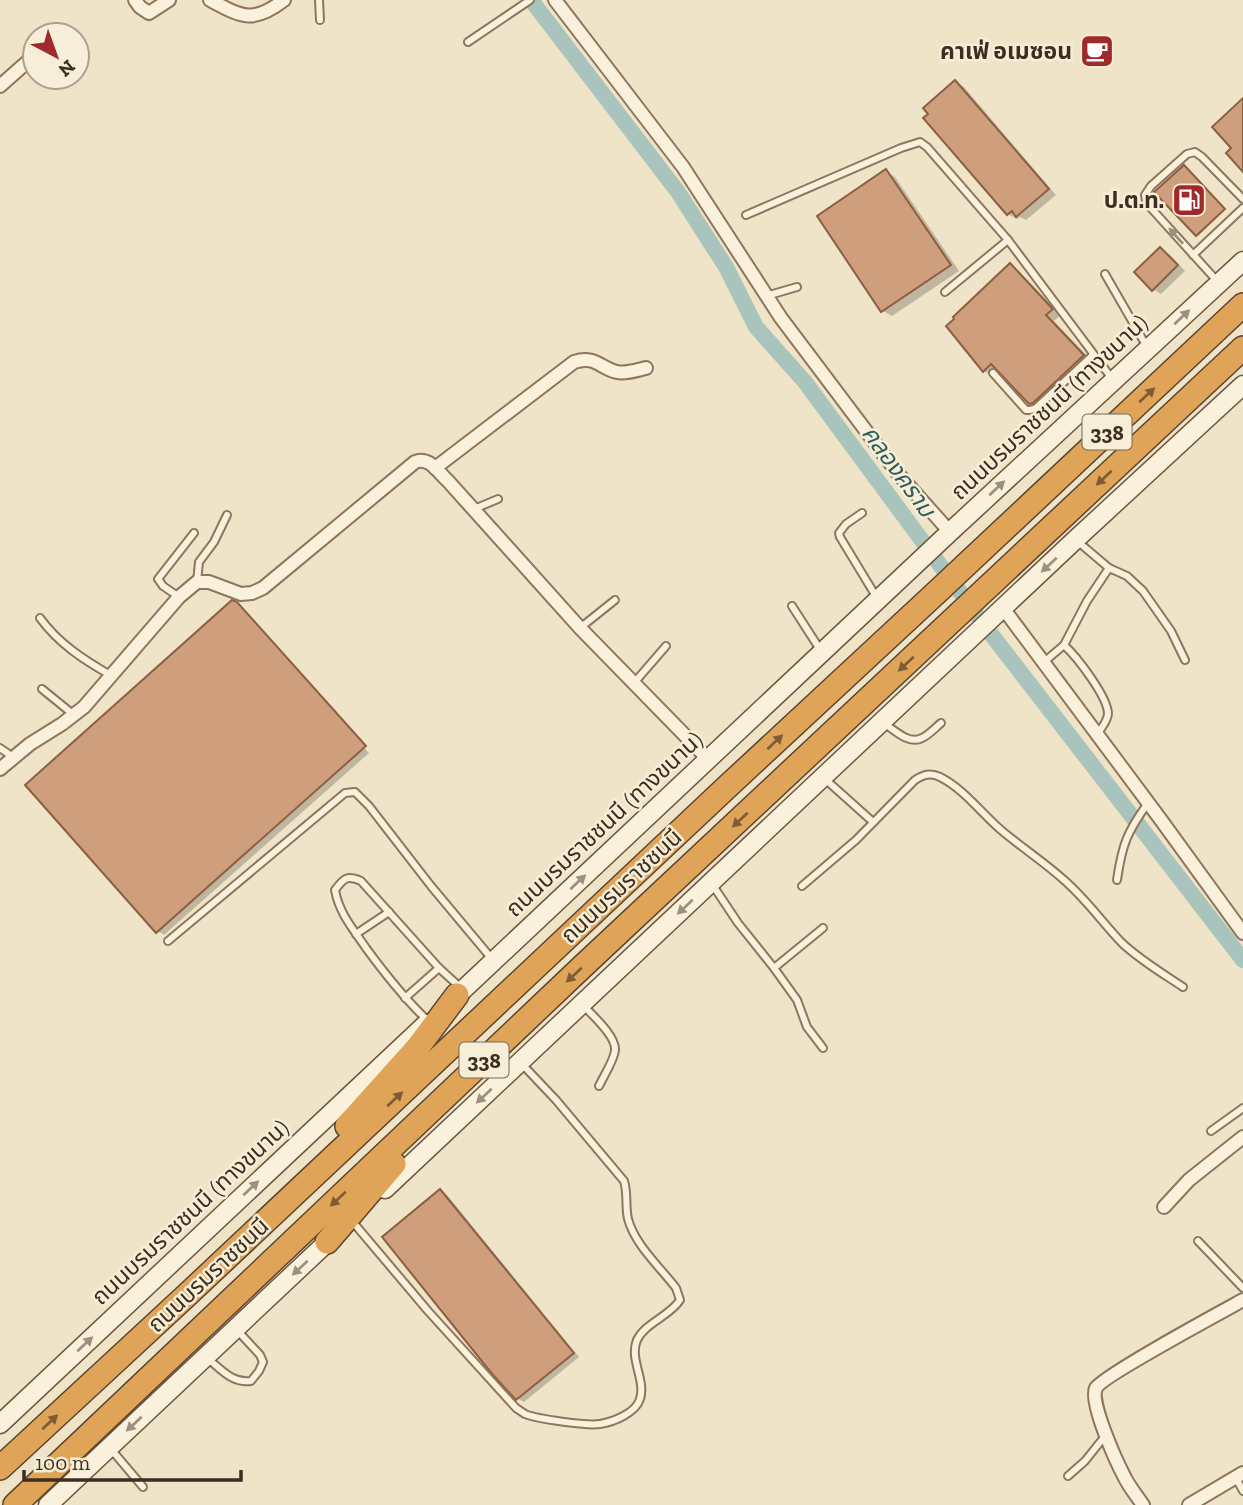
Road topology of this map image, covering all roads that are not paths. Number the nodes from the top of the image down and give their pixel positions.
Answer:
1 (135, 0) edge
2 (169, 0) edge
3 (209, 0) edge
4 (284, 0) edge
5 (319, 0) edge
6 (530, 0) edge
7 (555, 0) edge
8 (320, 20) dead end
9 (468, 42) dead end
10 (21, 67) edge
11 (0, 86) edge
12 (1243, 199) edge
13 (1243, 208) edge
14 (746, 215) dead end
15 (1008, 240) junction
16 (1193, 255) junction
17 (1243, 261) edge
18 (1105, 274) dead end
19 (1219, 283) junction
20 (797, 287) dead end
21 (945, 292) dead end
22 (766, 296) junction
23 (1243, 305) edge
24 (1243, 348) edge
25 (1148, 349) junction
26 (1093, 355) junction
27 (646, 369) dead end
28 (993, 373) dead end
29 (1114, 380) junction
30 (1243, 385) edge
31 (435, 468) junction
32 (498, 499) dead end
33 (474, 510) junction
34 (862, 513) dead end
35 (227, 515) dead end
36 (194, 533) dead end
37 (949, 533) junction
38 (1075, 540) junction
39 (1109, 568) junction
40 (197, 582) junction
41 (179, 597) junction
42 (878, 599) junction
43 (615, 600) dead end
44 (792, 606) dead end
45 (1001, 610) junction
46 (40, 618) dead end
47 (580, 628) junction
48 (1064, 645) junction
49 (666, 646) dead end
50 (822, 652) junction
51 (1185, 660) dead end
52 (1043, 663) junction
53 (112, 676) junction
54 (634, 683) junction
55 (42, 689) dead end
56 (74, 715) junction
57 (883, 722) junction
58 (941, 723) dead end
59 (1096, 735) junction
60 (0, 748) edge
61 (13, 757) junction
62 (708, 759) junction
63 (0, 769) edge
64 (823, 777) junction
65 (1146, 807) junction
66 (873, 822) junction
67 (1117, 880) dead end
68 (711, 883) junction
69 (802, 886) dead end
70 (389, 912) junction
71 (823, 928) dead end
72 (1243, 933) edge
73 (356, 934) junction
74 (168, 941) dead end
75 (494, 961) junction
76 (439, 968) junction
77 (775, 968) junction
78 (1183, 987) dead end
79 (460, 992) junction
80 (405, 998) junction
81 (582, 1004) junction
82 (428, 1022) junction
83 (822, 1048) dead end
84 (520, 1062) junction
85 (478, 1066) junction
86 (599, 1086) dead end
87 (1243, 1108) edge
88 (1211, 1131) dead end
89 (1243, 1137) edge
90 (306, 1182) junction
91 (1164, 1207) dead end
92 (351, 1220) junction
93 (1198, 1241) dead end
94 (327, 1242) junction
95 (1243, 1288) edge
96 (1243, 1300) edge
97 (236, 1328) junction
98 (206, 1356) junction
99 (0, 1424) edge
100 (1106, 1434) junction
101 (109, 1447) junction
102 (0, 1468) edge
103 (1239, 1475) edge
104 (1068, 1476) dead end
105 (143, 1487) dead end
106 (1243, 1491) edge
107 (15, 1505) edge
108 (48, 1505) edge
109 (1143, 1505) edge
110 (1189, 1505) edge

1 - 2 street
3 - 4 street
5 - 8 lane
6 - 9 lane
7 - 22 street
10 - 11 street
16 -> 12 lane
13 - 16 lane
14 - 15 lane
15 - 21 lane
15 - 26 lane
16 - 19 lane
17 - 19 main road, ถนนบรมราชชนนี (ทางขนาน) / 338
18 - 25 lane
25 -> 19 main road, ถนนบรมราชชนนี (ทางขนาน) / 338
20 - 22 lane
22 - 37 street
90 -> 23 highway, ถนนบรมราชชนนี / 338
24 -> 85 highway, ถนนบรมราชชนนี / 338
25 - 29 main road, ถนนบรมราชชนนี (ทางขนาน) / 338
26 - 28 lane
26 - 29 lane
27 - 31 street
37 -> 29 main road, ถนนบรมราชชนนี (ทางขนาน) / 338
30 - 38 main road, 338
31 - 33 street
31 - 40 street
32 - 33 lane
33 - 47 street
34 - 42 lane
35 - 40 lane
36 - 41 lane
37 - 42 main road, ถนนบรมราชชนนี (ทางขนาน) / 338
38 - 39 lane
38 -> 45 main road, 338
39 - 48 lane
39 - 51 lane
40 - 41 street
41 - 53 street
42 - 50 main road, ถนนบรมราชชนนี (ทางขนาน) / 338
43 - 47 lane
44 - 50 lane
45 - 52 street
45 - 57 main road, 338
46 - 53 lane
47 - 54 street
48 - 52 lane
48 - 59 lane
49 - 54 lane
50 - 62 main road, ถนนบรมราชชนนี (ทางขนาน) / 338
52 - 59 street
53 - 56 street
54 - 62 street
55 - 56 lane
56 - 61 street
57 - 58 lane
57 - 64 main road, 338
59 - 65 street
60 - 61 lane
61 - 63 street
75 -> 62 main road, ถนนบรมราชชนนี (ทางขนาน) / 338
64 - 66 lane
64 - 68 main road, 338
65 - 67 lane
65 - 72 street
66 - 69 lane
66 - 78 lane
68 - 77 lane
68 -> 81 main road, 338
70 - 73 lane
70 - 73 lane
70 - 76 lane
71 - 77 lane
73 - 80 lane
74 - 75 lane
75 - 79 main road, ถนนบรมราชชนนี (ทางขนาน) / 338
76 - 79 lane
76 - 80 lane
77 - 83 lane
79 - 82 main road, ถนนบรมราชชนนี (ทางขนาน) / 338
79 - 90 highway
80 - 82 lane
81 - 84 main road, 338
81 - 86 lane
99 -> 82 main road, ถนนบรมราชชนนี (ทางขนาน) / 338
84 -> 92 main road, 338
84 - 92 lane
85 - 94 highway
85 -> 107 highway, ถนนบรมราชชนนี / 338
87 - 88 lane
89 - 91 street
102 -> 90 highway, ถนนบรมราชชนนี / 338
92 - 94 main road, 338
93 - 95 lane
94 -> 97 main road, 338
96 - 100 street
97 - 98 main road, 338
97 - 98 lane
98 -> 101 main road, 338
100 - 104 lane
100 - 109 street
101 - 105 lane
101 - 108 main road, 338
103 - 106 lane
103 - 110 street

